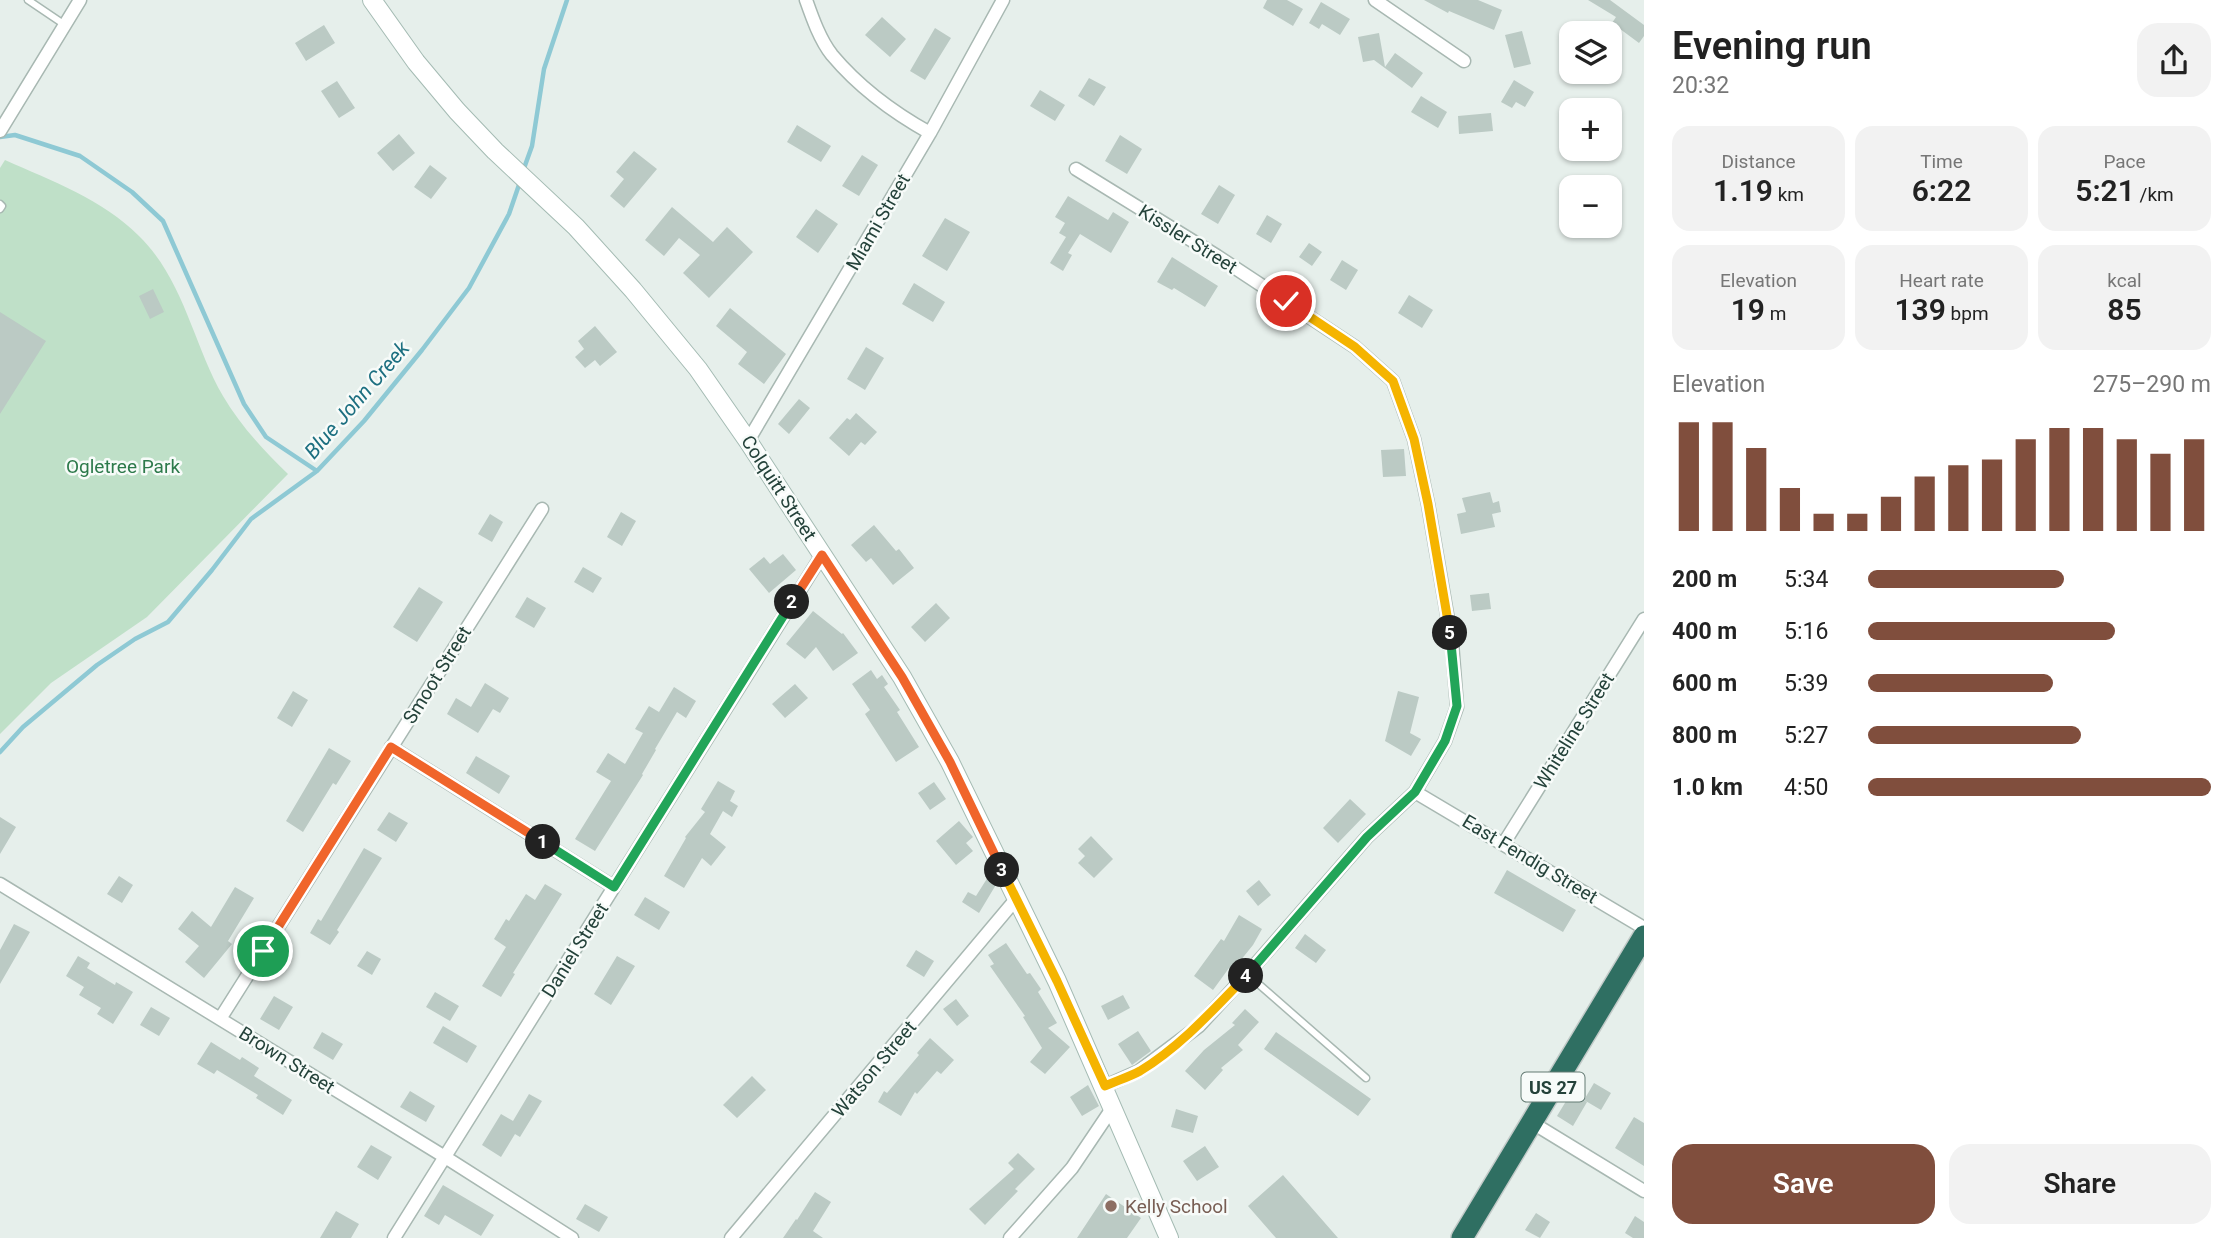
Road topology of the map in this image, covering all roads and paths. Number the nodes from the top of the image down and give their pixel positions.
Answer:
1 (28, 0) edge
2 (80, 0) edge
3 (372, 0) edge
4 (806, 0) edge
5 (1003, 0) edge
6 (1375, 0) edge
7 (65, 25) junction
8 (1464, 61) dead end
9 (0, 131) edge
10 (930, 133) junction
11 (1076, 169) dead end
12 (748, 441) junction
13 (542, 509) dead end
14 (822, 555) junction
15 (1644, 619) edge
16 (391, 747) junction
17 (1415, 792) junction
18 (1504, 843) junction
19 (0, 884) edge
20 (614, 887) junction
21 (1016, 899) junction
22 (1644, 928) edge
23 (1644, 936) edge
24 (1247, 974) junction
25 (220, 1019) junction
26 (1366, 1078) dead end
27 (1105, 1086) junction
28 (1113, 1107) junction
29 (1531, 1122) junction
30 (445, 1157) junction
31 (1644, 1191) edge
32 (394, 1238) edge
33 (572, 1238) edge
34 (731, 1238) edge
35 (1010, 1238) edge
36 (1169, 1238) edge
37 (1462, 1238) edge

1 - 7 lane
2 - 7 street
3 - 12 street, Colquitt Street
4 - 10 street
5 - 10 street, Miami Street
6 - 8 street
7 - 9 street
10 - 12 street, Miami Street
11 - 17 street, Kissler Street
12 - 14 street, Colquitt Street
13 - 16 street, Smoot Street
14 - 20 street, Daniel Street
14 - 21 street, Colquitt Street
15 - 18 street, Whiteline Street
16 - 20 street
16 - 25 street, Smoot Street
17 - 18 street, East Fendig Street
17 - 24 street, Kissler Street
18 - 22 street, East Fendig Street
19 - 25 street, Brown Street
20 - 30 street, Daniel Street
21 - 27 street, Colquitt Street
21 - 34 street, Watson Street
23 - 29 highway, US 27
24 - 26 lane
24 - 27 street, Kissler Street
25 - 30 street, Brown Street
27 - 28 street, Colquitt Street
28 - 35 street
28 - 36 street, Colquitt Street
29 - 31 street
29 - 37 highway, US 27
30 - 32 street, Daniel Street
30 - 33 street, Brown Street

